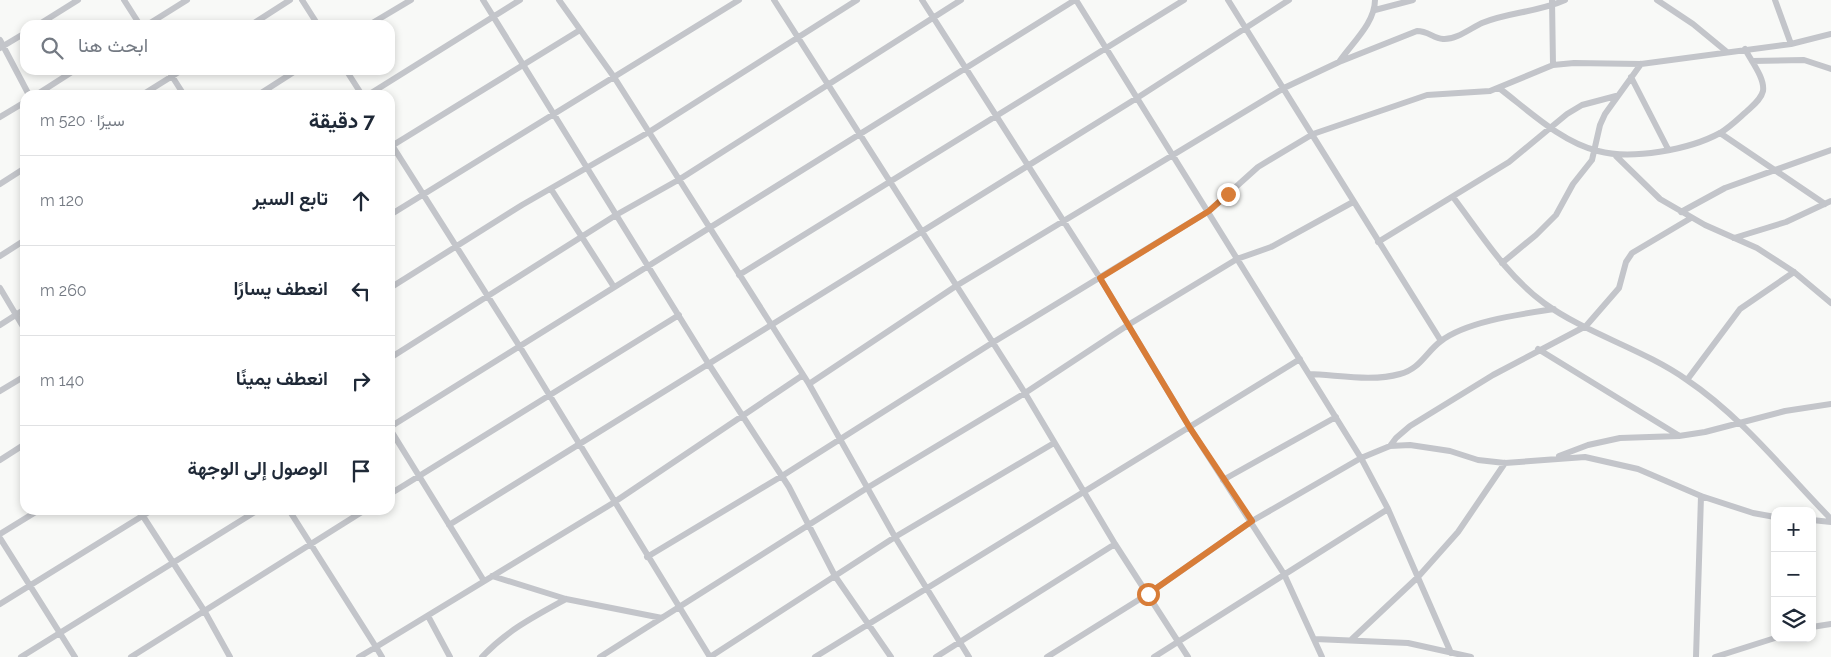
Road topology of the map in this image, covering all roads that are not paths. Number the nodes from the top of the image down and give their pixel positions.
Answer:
1 (78, 0) edge
2 (124, 0) edge
3 (187, 0) edge
4 (290, 0) edge
5 (302, 0) edge
6 (411, 0) edge
7 (484, 0) edge
8 (520, 0) edge
9 (559, 0) edge
10 (740, 0) edge
11 (774, 0) edge
12 (857, 0) edge
13 (922, 0) edge
14 (961, 0) edge
15 (1076, 0) edge
16 (1184, 0) edge
17 (1228, 0) edge
18 (1289, 0) edge
19 (1375, 0) edge
20 (1414, 0) edge
21 (1565, 0) edge
22 (1657, 0) edge
23 (1775, 0) edge
24 (1551, 3) edge
25 (1375, 10) junction
26 (494, 16) junction
27 (934, 17) junction
28 (46, 20) edge
29 (137, 20) edge
30 (155, 20) edge
31 (259, 20) edge
32 (315, 20) edge
33 (377, 20) edge
34 (580, 30) junction
35 (1246, 30) junction
36 (1831, 34) edge
37 (20, 36) edge
38 (797, 36) junction
39 (1791, 44) junction
40 (1, 45) edge
41 (1107, 49) junction
42 (1745, 50) junction
43 (1727, 52) junction
44 (1752, 61) junction
45 (1339, 62) junction
46 (1641, 64) junction
47 (522, 65) junction
48 (1553, 65) junction
49 (966, 68) junction
50 (1831, 69) edge
51 (67, 75) edge
52 (175, 75) edge
53 (289, 75) edge
54 (349, 75) edge
55 (172, 77) junction
56 (614, 77) junction
57 (1631, 77) junction
58 (828, 85) junction
59 (1284, 88) junction
60 (1499, 88) junction
61 (26, 90) edge
62 (44, 90) edge
63 (150, 90) edge
64 (181, 90) edge
65 (266, 90) edge
66 (359, 90) edge
67 (376, 90) edge
68 (1616, 96) junction
69 (1137, 98) junction
70 (20, 105) edge
71 (554, 114) junction
72 (0, 117) edge
73 (996, 117) junction
74 (1551, 126) junction
75 (649, 132) junction
76 (1720, 133) junction
77 (1313, 134) junction
78 (861, 135) junction
79 (395, 143) edge
80 (1668, 149) junction
81 (1595, 150) junction
82 (1831, 150) edge
83 (395, 151) edge
84 (1173, 154) junction
85 (1616, 156) junction
86 (1028, 165) junction
87 (587, 169) junction
88 (20, 171) edge
89 (1776, 171) junction
90 (680, 179) junction
91 (890, 183) junction
92 (0, 184) edge
93 (551, 189) junction
94 (423, 194) junction
95 (1453, 197) junction
96 (1353, 202) junction
97 (1828, 202) edge
98 (1209, 211) junction
99 (395, 212) edge
100 (1681, 212) junction
101 (616, 215) junction
102 (1691, 218) junction
103 (1063, 220) junction
104 (711, 228) junction
105 (921, 231) junction
106 (581, 237) junction
107 (1734, 238) junction
108 (1378, 242) junction
109 (20, 243) edge
110 (455, 247) junction
111 (0, 256) edge
112 (1237, 259) junction
113 (1502, 263) junction
114 (648, 265) junction
115 (1794, 272) junction
116 (739, 275) junction
117 (1100, 278) junction
118 (395, 285) edge
119 (956, 286) junction
120 (614, 287) junction
121 (0, 288) edge
122 (487, 296) junction
123 (1831, 304) edge
124 (1555, 309) junction
125 (20, 312) edge
126 (16, 314) junction
127 (679, 315) junction
128 (20, 321) edge
129 (0, 325) edge
130 (769, 325) junction
131 (1128, 325) junction
132 (1586, 326) junction
133 (1441, 341) junction
134 (992, 343) junction
135 (520, 347) junction
136 (1538, 349) junction
137 (395, 355) edge
138 (1300, 359) junction
139 (708, 363) junction
140 (1309, 374) junction
141 (803, 375) junction
142 (20, 379) edge
143 (1687, 380) junction
144 (809, 384) junction
145 (0, 391) edge
146 (1025, 393) junction
147 (548, 395) junction
148 (1831, 404) edge
149 (742, 417) junction
150 (1336, 417) junction
151 (1739, 423) junction
152 (395, 425) edge
153 (1190, 428) junction
154 (395, 436) edge
155 (1679, 436) junction
156 (840, 439) junction
157 (1054, 443) junction
158 (579, 446) junction
159 (1390, 446) junction
160 (20, 447) edge
161 (1361, 458) junction
162 (1551, 459) junction
163 (0, 460) edge
164 (1505, 463) junction
165 (420, 476) junction
166 (782, 476) junction
167 (1223, 480) junction
168 (867, 488) junction
169 (395, 491) edge
170 (1084, 493) junction
171 (1701, 496) junction
172 (613, 503) junction
173 (1388, 509) junction
174 (31, 515) edge
175 (138, 515) edge
176 (142, 515) edge
177 (250, 515) edge
178 (292, 515) edge
179 (357, 515) edge
180 (1771, 516) edge
181 (1816, 520) edge
182 (1831, 520) edge
183 (1252, 521) junction
184 (450, 525) junction
185 (808, 526) junction
186 (0, 534) edge
187 (895, 537) junction
188 (0, 538) edge
189 (1115, 544) junction
190 (310, 545) junction
191 (647, 557) junction
192 (173, 562) junction
193 (1284, 574) junction
194 (492, 576) junction
195 (835, 576) junction
196 (1418, 577) junction
197 (484, 581) junction
198 (30, 585) junction
199 (926, 588) junction
200 (1148, 594) junction
201 (566, 599) junction
202 (0, 604) edge
203 (679, 608) junction
204 (205, 612) junction
205 (428, 616) junction
206 (662, 618) junction
207 (868, 624) junction
208 (1831, 624) edge
209 (1816, 627) edge
210 (60, 632) junction
211 (1315, 639) junction
212 (1771, 639) edge
213 (1352, 640) junction
214 (1178, 641) junction
215 (960, 642) junction
216 (376, 647) junction
217 (1451, 653) junction
218 (21, 657) edge
219 (75, 657) edge
220 (131, 657) edge
221 (230, 657) edge
222 (359, 657) edge
223 (382, 657) edge
224 (450, 657) edge
225 (482, 657) edge
226 (600, 657) edge
227 (710, 657) edge
228 (815, 657) edge
229 (891, 657) edge
230 (936, 657) edge
231 (969, 657) edge
232 (1048, 657) edge
233 (1154, 657) edge
234 (1188, 657) edge
235 (1322, 657) edge
236 (1471, 657) edge
237 (1696, 657) edge
238 (1715, 657) edge

1 - 28 street
2 - 29 street
3 - 30 street
4 - 31 street
5 - 32 street
6 - 33 street
7 - 26 street
8 - 26 street
9 - 34 street
10 - 56 street
11 - 38 street
12 - 38 street
13 - 27 street
14 - 27 street
15 - 41 street
15 - 49 street
16 - 41 street
17 - 35 street
18 - 35 street
19 - 25 street
20 - 25 street
21 - 24 street
22 - 43 street
23 - 39 street
24 - 45 street
24 - 48 street
25 - 45 street
26 - 47 street
26 - 67 street
27 - 49 street
27 - 58 street
34 - 47 street
34 - 56 street
35 - 59 street
35 - 69 street
36 - 39 street
37 - 40 street
38 - 58 street
38 - 75 street
39 - 42 street
40 - 61 street
41 - 69 street
41 - 73 street
42 - 43 street
42 - 44 street
43 - 46 street
44 - 50 street
44 - 76 street
45 - 59 street
46 - 48 street
46 - 57 street
47 - 71 street
47 - 79 street
48 - 60 street
49 - 73 street
49 - 78 street
51 - 62 street
52 - 55 street
53 - 65 street
54 - 66 street
55 - 63 street
55 - 64 street
56 - 71 street
56 - 75 street
57 - 68 street
57 - 80 street
58 - 78 street
58 - 90 street
59 - 77 street
59 - 84 street
60 - 74 street
60 - 77 street
68 - 74 street
68 - 81 street
69 - 84 street
69 - 86 street
70 - 72 street
71 - 87 street
71 - 94 street
73 - 86 street
73 - 91 street
74 - 81 street
74 - 95 street
75 - 87 street
75 - 90 street
76 - 80 street
76 - 89 street
77 - 96 street
77 - 98 street
78 - 91 street
78 - 104 street
80 - 85 street
81 - 85 street
81 - 113 street
82 - 89 street
83 - 94 street
84 - 98 street
84 - 103 street
85 - 100 street
86 - 103 street
86 - 105 street
87 - 93 street
87 - 101 street
88 - 92 street
89 - 97 street
89 - 100 street
90 - 101 street
90 - 104 street
91 - 105 street
91 - 116 street
93 - 106 street
93 - 110 street
94 - 99 street
94 - 110 street
95 - 108 street
95 - 113 street
96 - 108 street
96 - 112 street
97 - 107 street
98 - 112 street
98 - 117 street
100 - 102 street
101 - 106 street
101 - 114 street
102 - 107 street
102 - 132 street
103 - 117 street
103 - 119 street
104 - 114 street
104 - 116 street
105 - 119 street
105 - 130 street
106 - 120 street
106 - 122 street
107 - 115 street
108 - 133 street
109 - 111 street
110 - 118 street
110 - 122 street
112 - 131 street
112 - 138 street
113 - 124 street
114 - 120 street
114 - 127 street
115 - 123 street
115 - 143 street
116 - 130 street
117 - 131 street
117 - 134 street
119 - 134 street
119 - 144 street
120 - 135 street
121 - 126 street
122 - 135 street
122 - 137 street
124 - 132 street
124 - 133 street
125 - 126 street
126 - 128 street
126 - 129 street
127 - 139 street
127 - 147 street
130 - 139 street
130 - 141 street
131 - 146 street
131 - 153 street
132 - 136 street
132 - 143 street
133 - 140 street
134 - 146 street
134 - 156 street
135 - 147 street
135 - 152 street
136 - 155 street
136 - 159 street
138 - 140 street
138 - 153 street
139 - 149 street
139 - 158 street
140 - 150 street
141 - 144 street
141 - 149 street
142 - 145 street
143 - 151 street
144 - 156 street
146 - 157 street
146 - 168 street
147 - 158 street
147 - 165 street
148 - 151 street
149 - 166 street
149 - 172 street
150 - 161 street
150 - 167 street
151 - 155 street
151 - 182 street
153 - 167 street
153 - 170 street
154 - 165 street
155 - 162 street
156 - 166 street
156 - 168 street
157 - 170 street
157 - 187 street
158 - 172 street
158 - 184 street
159 - 161 street
159 - 164 street
160 - 163 street
161 - 173 street
161 - 183 street
162 - 164 street
162 - 171 street
164 - 196 street
165 - 169 street
165 - 184 street
166 - 185 street
166 - 191 street
167 - 183 street
168 - 185 street
168 - 187 street
170 - 189 street
170 - 199 street
171 - 180 street
171 - 237 street
172 - 191 street
172 - 194 street
173 - 193 street
173 - 196 street
174 - 186 street
175 - 198 street
176 - 192 street
177 - 192 street
178 - 190 street
179 - 190 street
181 - 182 street
183 - 193 street
183 - 200 street
184 - 197 street
185 - 195 street
185 - 203 street
187 - 195 street
187 - 199 street
188 - 198 street
189 - 200 street
189 - 215 street
190 - 204 street
190 - 216 street
191 - 203 street
192 - 204 street
192 - 210 street
193 - 211 street
193 - 214 street
194 - 197 street
194 - 201 street
195 - 207 street
195 - 227 street
196 - 213 street
196 - 217 street
197 - 205 street
198 - 202 street
198 - 210 street
199 - 207 street
199 - 215 street
200 - 214 street
200 - 232 street
201 - 206 street
201 - 225 street
203 - 206 street
203 - 227 street
204 - 220 street
204 - 221 street
205 - 216 street
205 - 224 street
206 - 226 street
207 - 228 street
207 - 229 street
208 - 209 street
210 - 218 street
210 - 219 street
211 - 213 street
211 - 235 street
212 - 238 street
213 - 217 street
214 - 233 street
214 - 234 street
215 - 230 street
215 - 231 street
216 - 222 street
216 - 223 street
217 - 236 street

